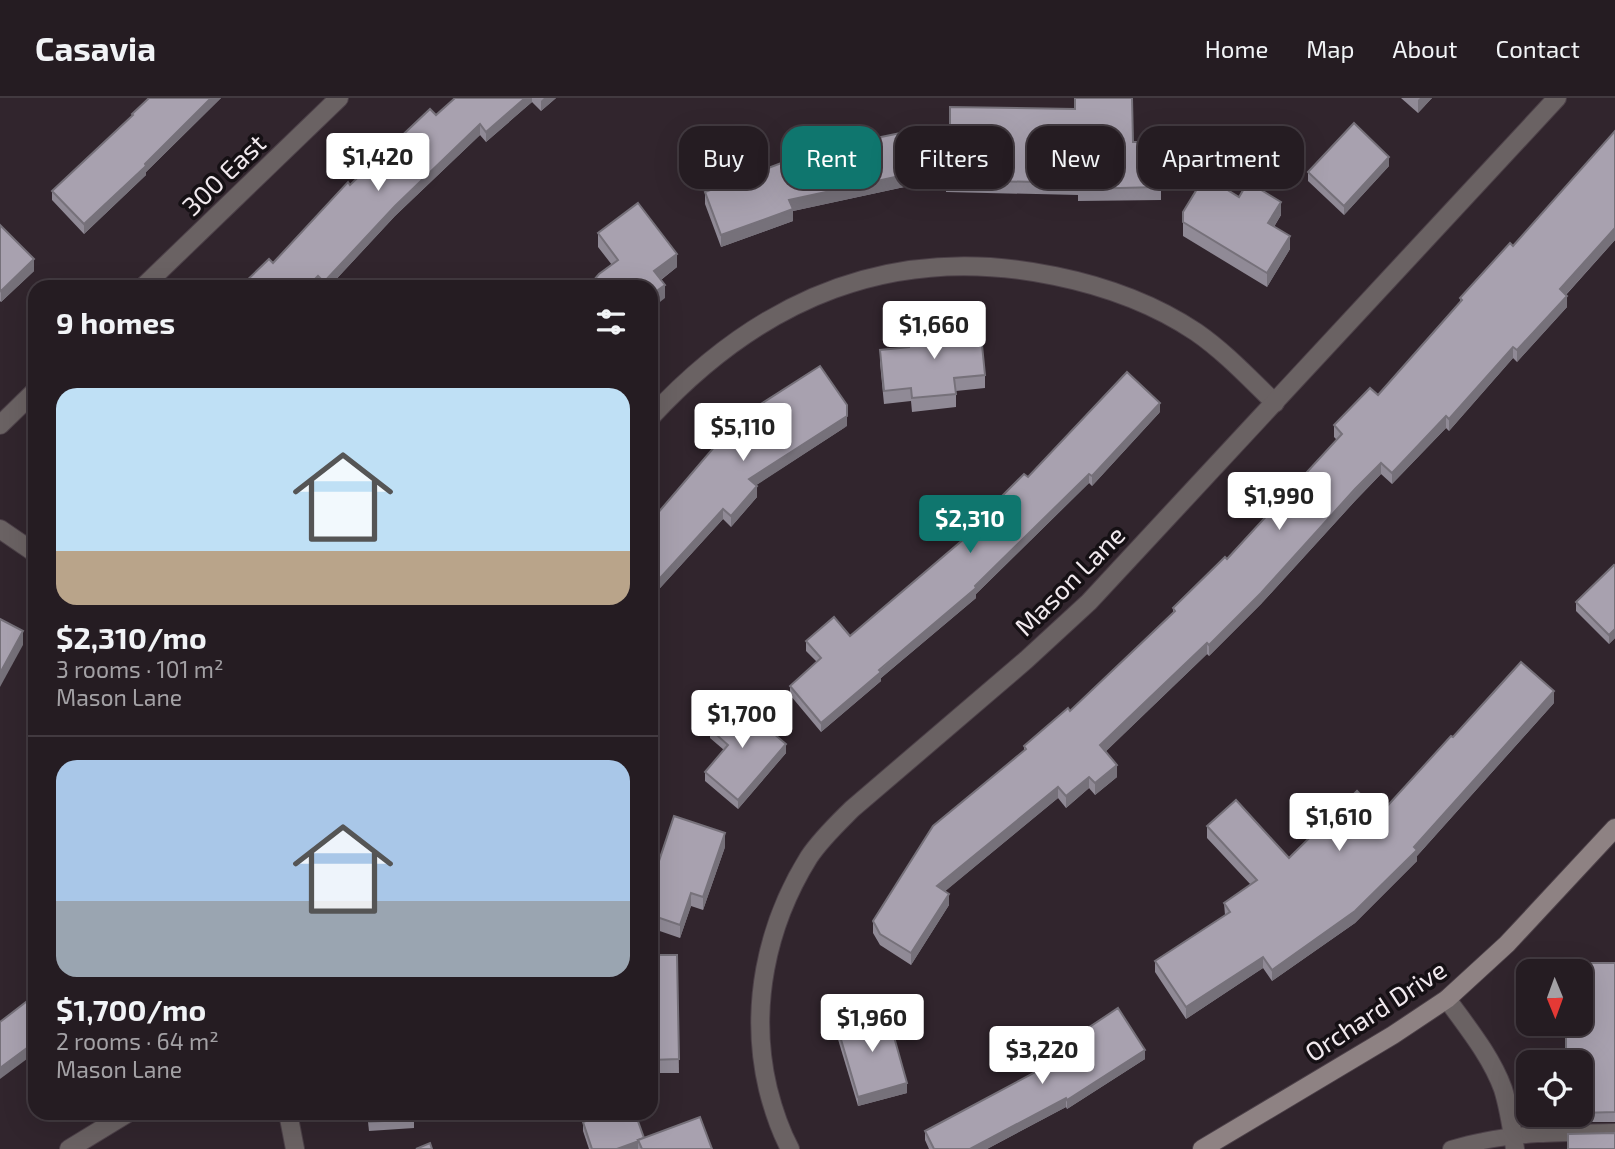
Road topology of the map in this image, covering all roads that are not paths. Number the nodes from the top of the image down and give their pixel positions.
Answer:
1 (339, 98) edge
2 (1557, 98) edge
3 (150, 280) edge
4 (28, 398) edge
5 (1275, 403) junction
6 (658, 409) edge
7 (0, 425) edge
8 (0, 529) edge
9 (28, 548) edge
10 (1615, 828) edge
11 (1447, 999) junction
12 (117, 1120) edge
13 (289, 1120) edge
14 (1615, 1132) edge
15 (1515, 1143) edge
16 (69, 1149) edge
17 (295, 1149) edge
18 (790, 1149) edge
19 (1202, 1149) edge
20 (1451, 1149) edge

1 - 3 street, 300 East
2 - 5 street, Mason Lane
4 - 7 street
5 - 6 street
5 - 18 street, Mason Lane
8 - 9 street
10 - 11 main road, Orchard Drive
11 - 15 street
11 - 19 main road, Orchard Drive
12 - 16 street
13 - 17 street
14 - 15 lane
15 - 20 lane

